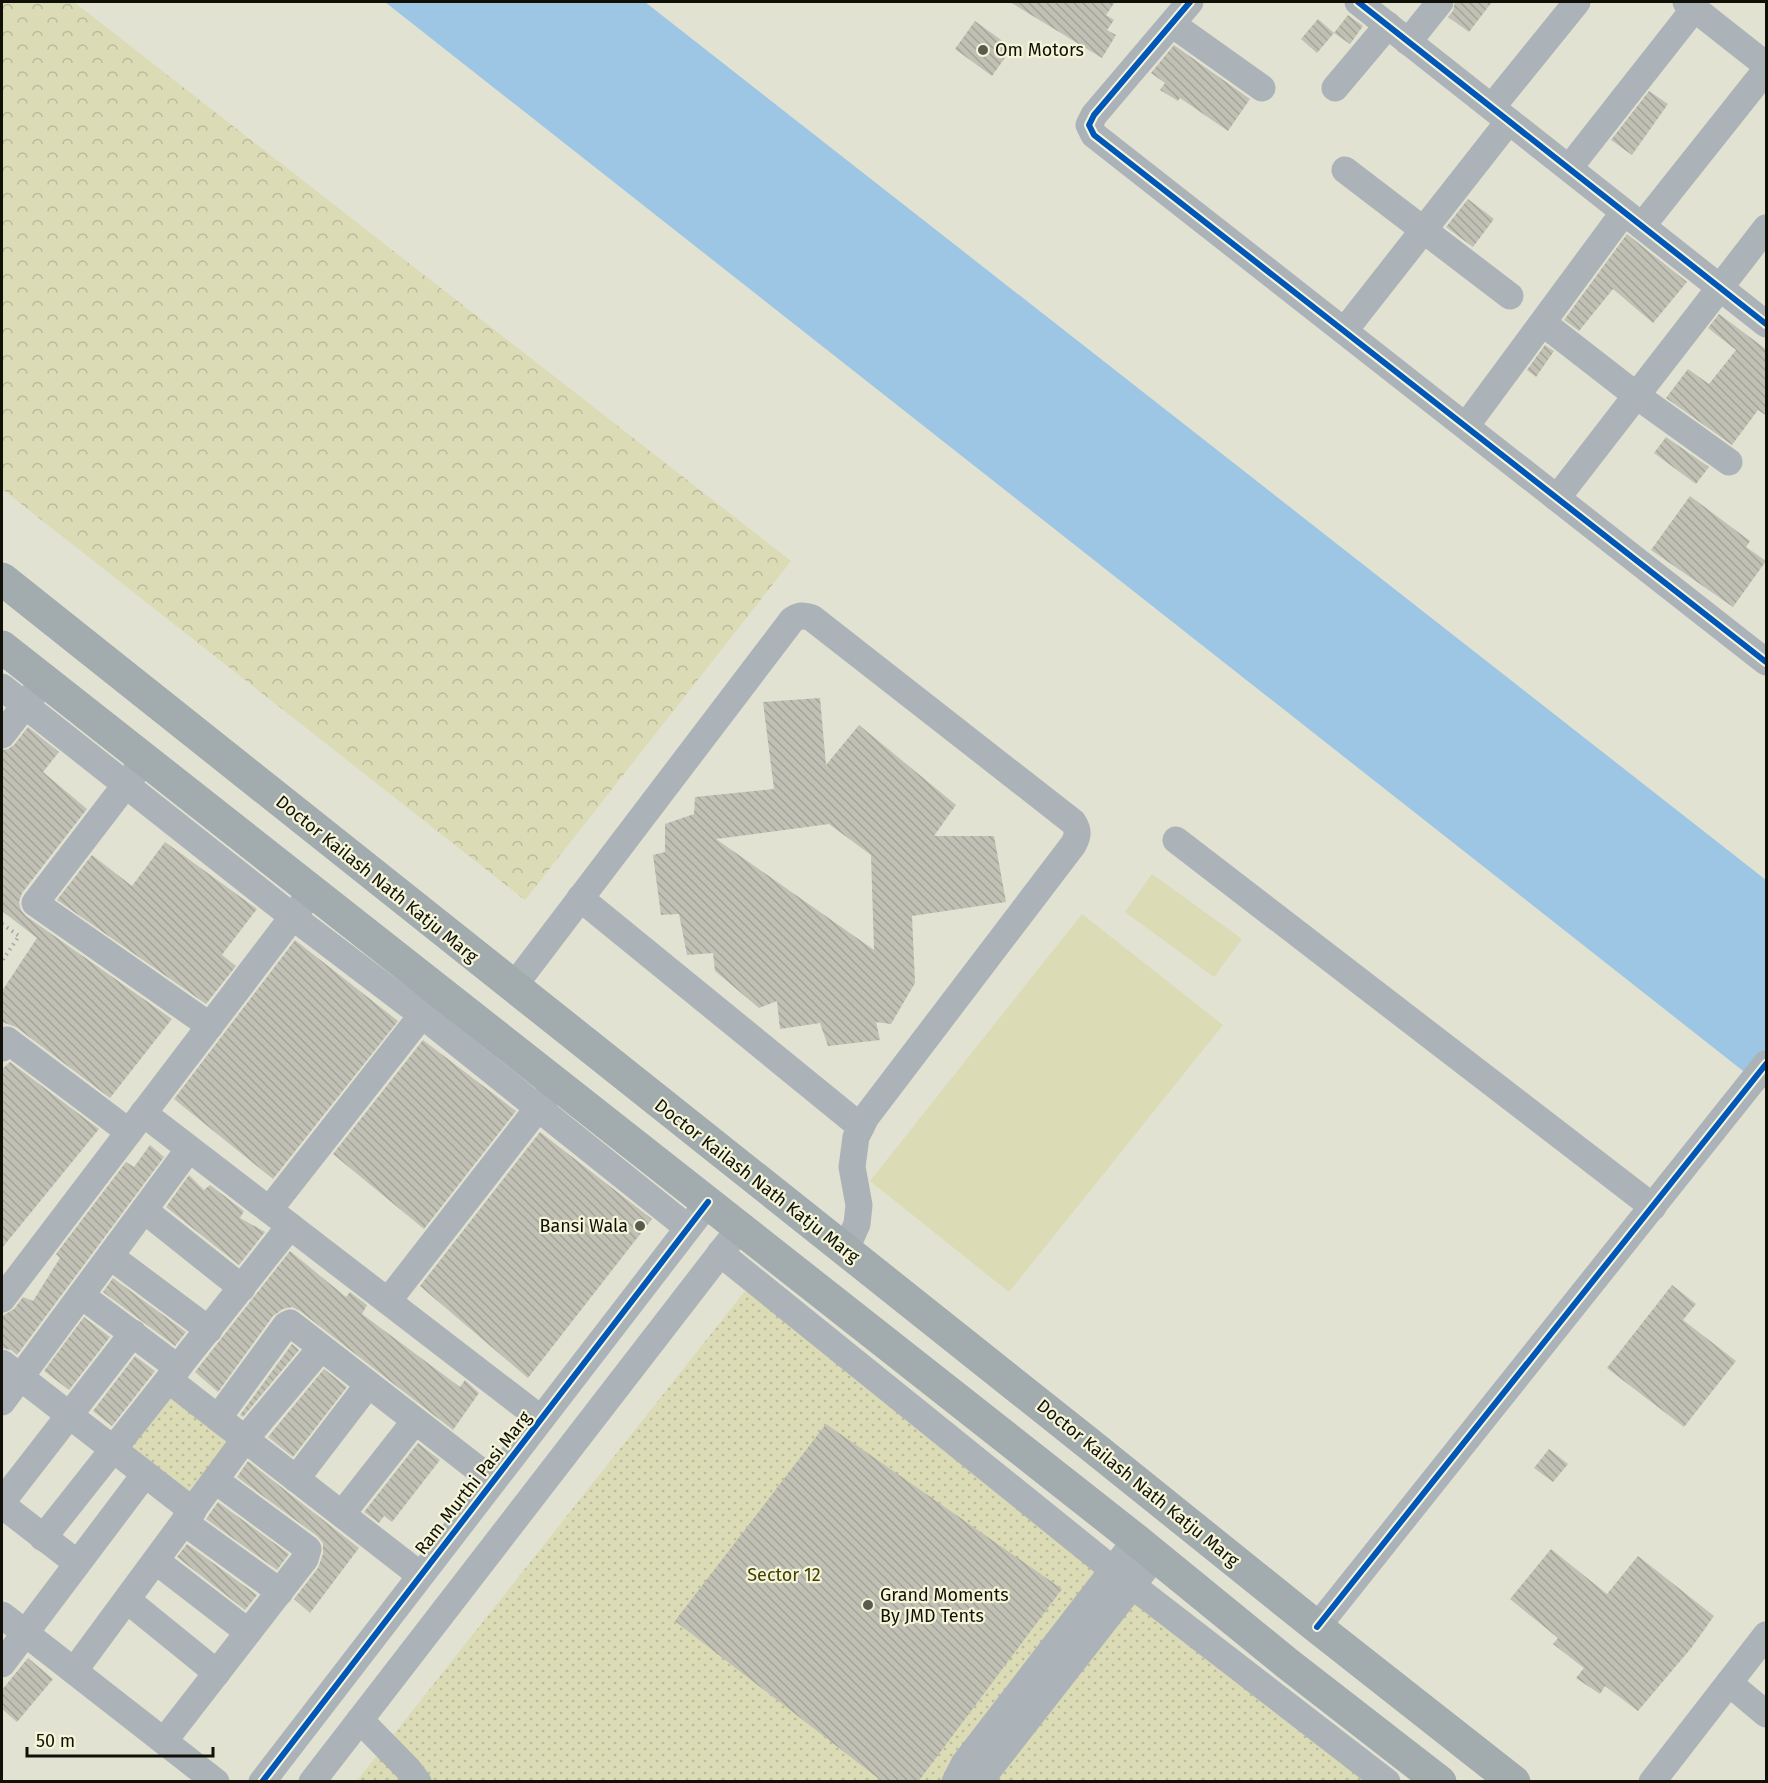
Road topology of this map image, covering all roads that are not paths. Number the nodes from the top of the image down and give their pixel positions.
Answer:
1 (1190, 2) edge
2 (1358, 2) edge
3 (1440, 2) edge
4 (1577, 2) edge
5 (1690, 5) edge
6 (1172, 24) junction
7 (1398, 34) junction
8 (1767, 65) edge
9 (1767, 70) edge
10 (1262, 88) dead end
11 (1335, 88) dead end
12 (1501, 114) junction
13 (1569, 168) junction
14 (1345, 170) dead end
15 (1633, 219) junction
16 (1767, 228) edge
17 (1424, 230) junction
18 (1721, 288) junction
19 (1510, 296) dead end
20 (1543, 323) junction
21 (1767, 324) edge
22 (1345, 330) junction
23 (1637, 396) junction
24 (1466, 426) junction
25 (1729, 462) dead end
26 (1557, 498) junction
27 (2, 579) edge
28 (2, 647) edge
29 (1767, 662) edge
30 (2, 687) edge
31 (35, 693) junction
32 (2, 735) edge
33 (136, 772) junction
34 (250, 777) junction
35 (218, 817) junction
36 (1176, 840) dead end
37 (580, 898) junction
38 (303, 904) junction
39 (513, 987) junction
40 (431, 1004) junction
41 (210, 1026) junction
42 (2, 1048) edge
43 (1767, 1064) edge
44 (547, 1096) junction
45 (136, 1123) junction
46 (861, 1127) junction
47 (189, 1149) junction
48 (1653, 1207) junction
49 (144, 1210) junction
50 (269, 1210) junction
51 (698, 1215) junction
52 (290, 1226) junction
53 (730, 1240) junction
54 (845, 1251) junction
55 (110, 1256) junction
56 (242, 1288) junction
57 (81, 1295) junction
58 (2, 1299) edge
59 (388, 1301) junction
60 (209, 1329) junction
61 (133, 1333) junction
62 (321, 1348) junction
63 (11, 1370) edge
64 (173, 1374) junction
65 (368, 1385) junction
66 (2, 1402) edge
67 (69, 1415) junction
68 (218, 1418) junction
69 (541, 1419) junction
70 (415, 1421) junction
71 (245, 1439) junction
72 (1088, 1443) junction
73 (113, 1450) junction
74 (145, 1474) junction
75 (296, 1479) junction
76 (215, 1480) junction
77 (493, 1480) junction
78 (1059, 1480) junction
79 (2, 1504) edge
80 (342, 1514) junction
81 (188, 1516) junction
82 (44, 1538) junction
83 (1146, 1547) junction
84 (156, 1561) junction
85 (77, 1563) junction
86 (420, 1575) junction
87 (1122, 1578) junction
88 (280, 1592) junction
89 (127, 1600) junction
90 (2, 1615) edge
91 (1317, 1627) junction
92 (248, 1632) junction
93 (25, 1633) junction
94 (1767, 1635) edge
95 (2, 1664) edge
96 (74, 1671) junction
97 (217, 1673) junction
98 (1729, 1683) junction
99 (1767, 1714) edge
100 (360, 1720) junction
101 (164, 1741) junction
102 (216, 1782) edge
103 (262, 1782) edge
104 (312, 1782) edge
105 (418, 1782) edge
106 (955, 1782) edge
107 (979, 1782) edge
108 (1387, 1782) edge
109 (1440, 1782) edge
110 (1514, 1782) edge
111 (1652, 1782) edge

1 - 6 street
2 - 7 street
3 - 7 street
4 - 12 street
5 - 8 street
5 - 13 street
6 - 10 street
6 - 22 street
7 - 11 street
7 - 12 street
9 - 15 street
12 - 13 street
12 - 17 street
13 - 15 street
14 - 17 street
15 - 18 street
15 - 20 street
16 - 18 street
17 - 19 street
17 - 22 street
18 - 21 street
18 - 23 street
20 - 23 street
20 - 24 street
22 - 24 street
23 - 25 street
23 - 26 street
24 - 26 street
26 - 29 street
27 - 34 main road, Doctor Kailash Nath Katju Marg
28 - 31 main road
30 - 31 street
31 - 32 street
31 - 33 main road
33 - 35 main road
33 - 38 street
33 - 41 street
34 - 35 main road
34 - 39 main road, Doctor Kailash Nath Katju Marg
35 - 38 main road
36 - 48 street
37 - 39 street
37 - 46 street
37 - 46 street
38 - 40 main road
38 - 41 street
39 - 54 main road, Doctor Kailash Nath Katju Marg
40 - 44 main road
40 - 50 street
41 - 45 street
42 - 45 street
43 - 48 street
44 - 51 main road
44 - 59 street
45 - 47 street
45 - 58 street
46 - 54 street
47 - 49 street
47 - 50 street
48 - 91 street
49 - 55 street
49 - 56 street
50 - 52 street
51 - 53 main road
51 - 69 street, Ram Murthi Pasi Marg
52 - 56 street
52 - 59 street
53 - 78 main road
53 - 87 street
53 - 100 street
54 - 72 main road, Doctor Kailash Nath Katju Marg
55 - 57 street
55 - 60 street
56 - 60 street
57 - 61 street
57 - 63 street
59 - 69 street
60 - 64 street
61 - 64 street
61 - 67 street
62 - 65 street
62 - 68 street
62 - 71 street
63 - 66 street
63 - 67 street
64 - 68 street
64 - 73 street
65 - 70 street
65 - 75 street
67 - 73 street
67 - 79 street
68 - 71 street
69 - 77 street, Ram Murthi Pasi Marg
70 - 77 street
70 - 80 street
71 - 75 street
71 - 76 street
72 - 78 main road
72 - 91 main road, Doctor Kailash Nath Katju Marg
73 - 74 street
73 - 82 street
74 - 81 street
74 - 85 street
75 - 80 street
76 - 81 street
76 - 88 street
77 - 86 street, Ram Murthi Pasi Marg
78 - 83 main road
79 - 82 street
80 - 86 street
81 - 84 street
81 - 88 street
82 - 85 street
83 - 87 street
83 - 109 main road
84 - 89 street
84 - 92 street
85 - 93 street
86 - 103 street, Ram Murthi Pasi Marg
87 - 106 street
87 - 107 street
87 - 108 street
88 - 92 street
89 - 96 street
89 - 97 street
90 - 93 street
91 - 110 main road, Doctor Kailash Nath Katju Marg
92 - 97 street
93 - 95 street
93 - 96 street
94 - 98 street
96 - 101 street
97 - 101 street
98 - 99 street
98 - 111 street
100 - 104 street
100 - 105 street
101 - 102 street

